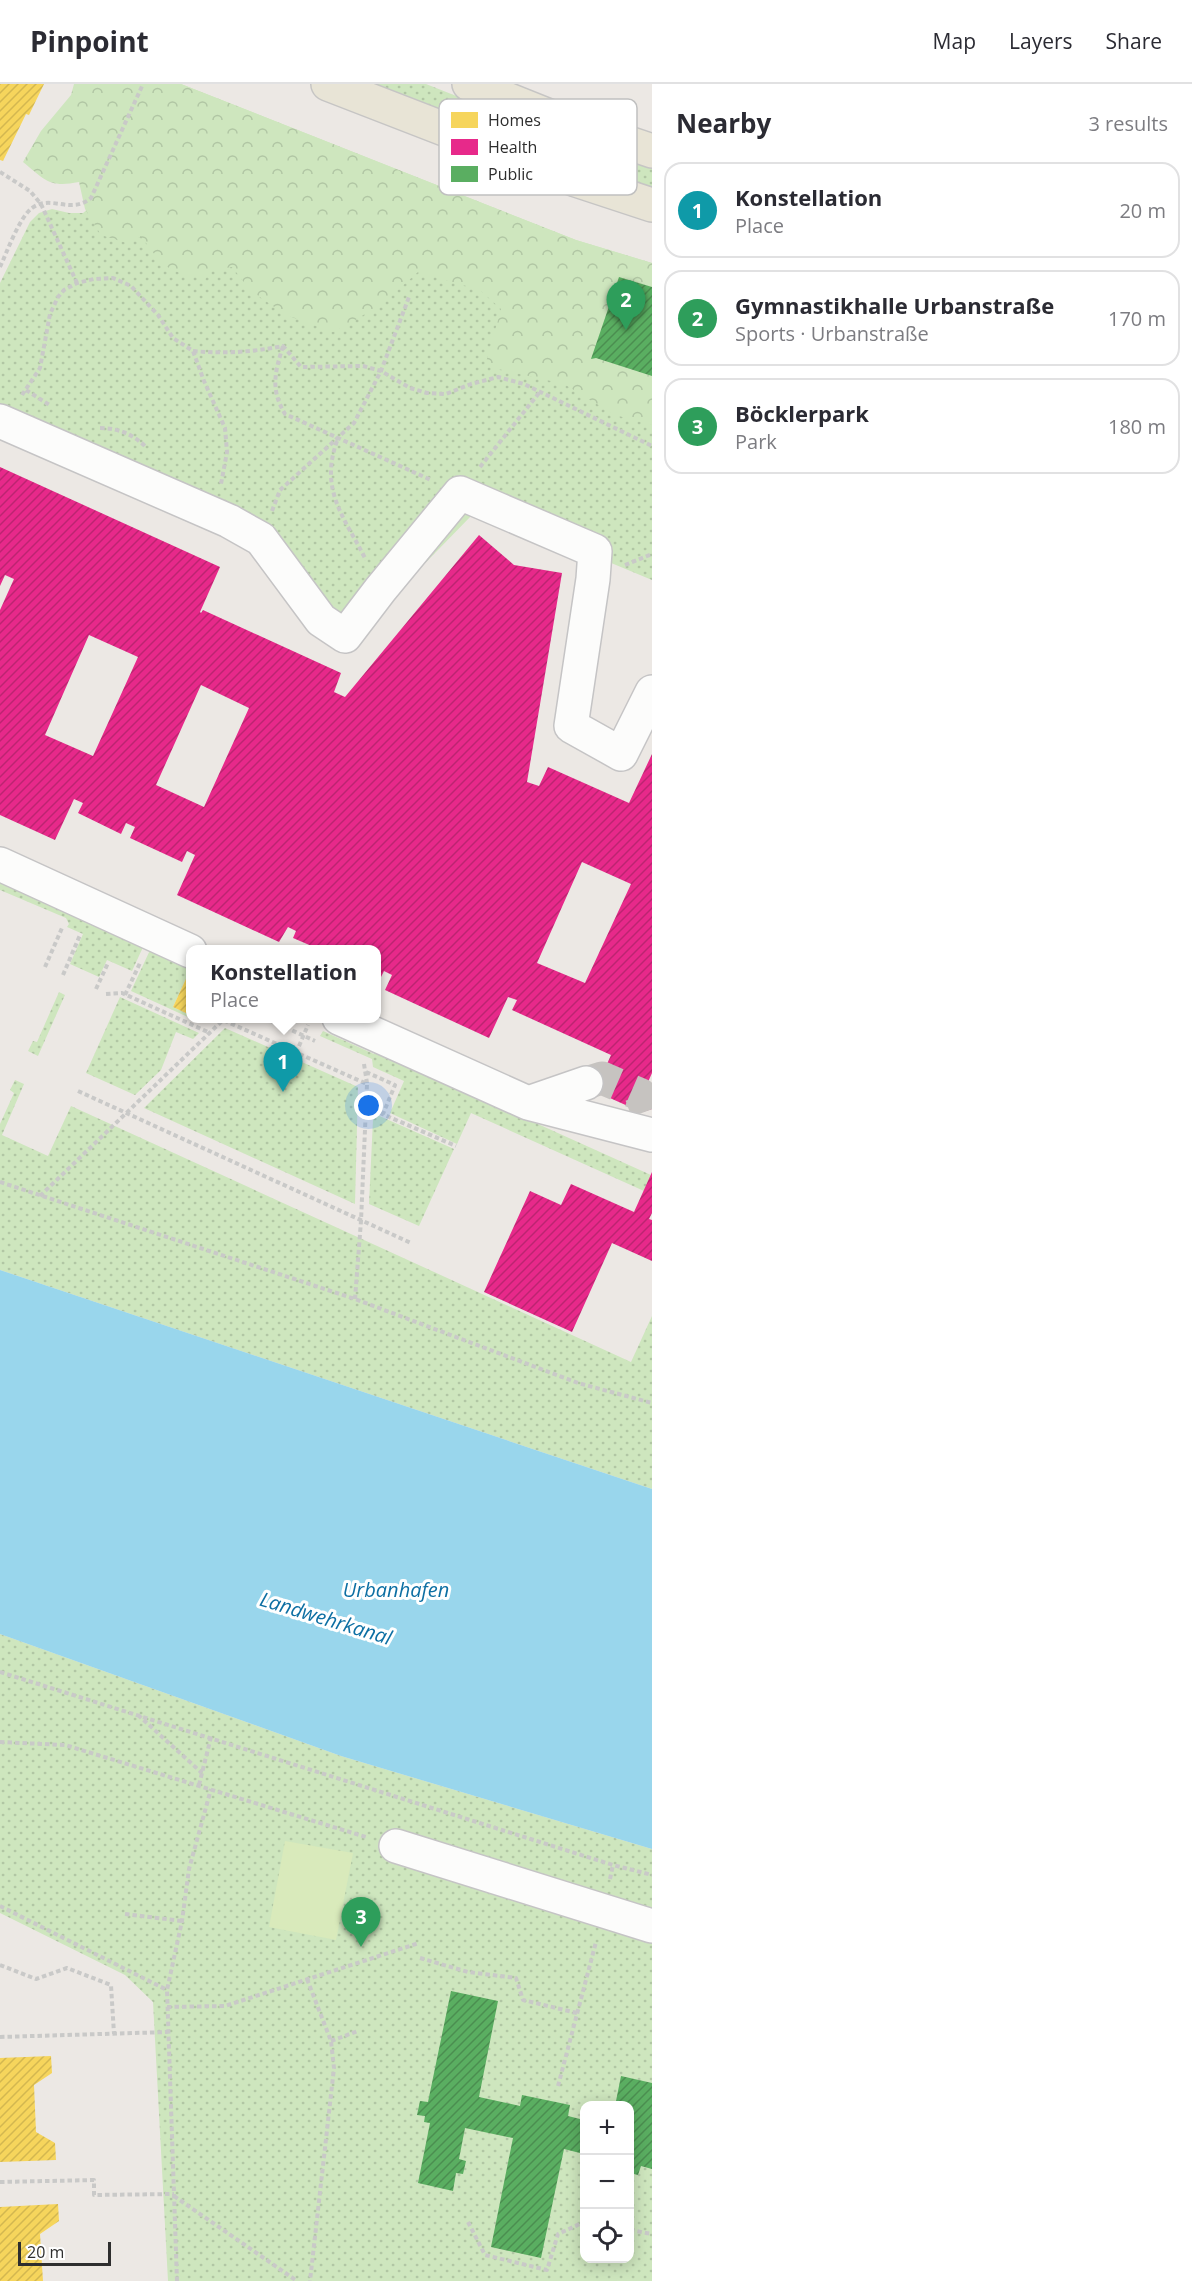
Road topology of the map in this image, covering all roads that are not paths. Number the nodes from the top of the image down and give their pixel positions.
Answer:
1 (328, 84) edge
2 (469, 84) edge
3 (506, 99) edge
4 (439, 127) edge
5 (637, 147) edge
6 (652, 152) edge
7 (622, 195) edge
8 (652, 205) edge
9 (0, 422) edge
10 (652, 692) edge
11 (0, 864) edge
12 (186, 949) edge
13 (350, 1023) edge
14 (586, 1083) tunnel mouth
15 (528, 1103) junction
16 (650, 1123) edge
17 (396, 1846) road end
18 (652, 1926) edge

1 - 4 main road
2 - 3 main road
5 - 6 main road
7 - 8 main road
9 - 10 lane
11 - 12 lane
13 - 15 lane
14 - 15 lane
15 - 16 lane
17 - 18 lane

